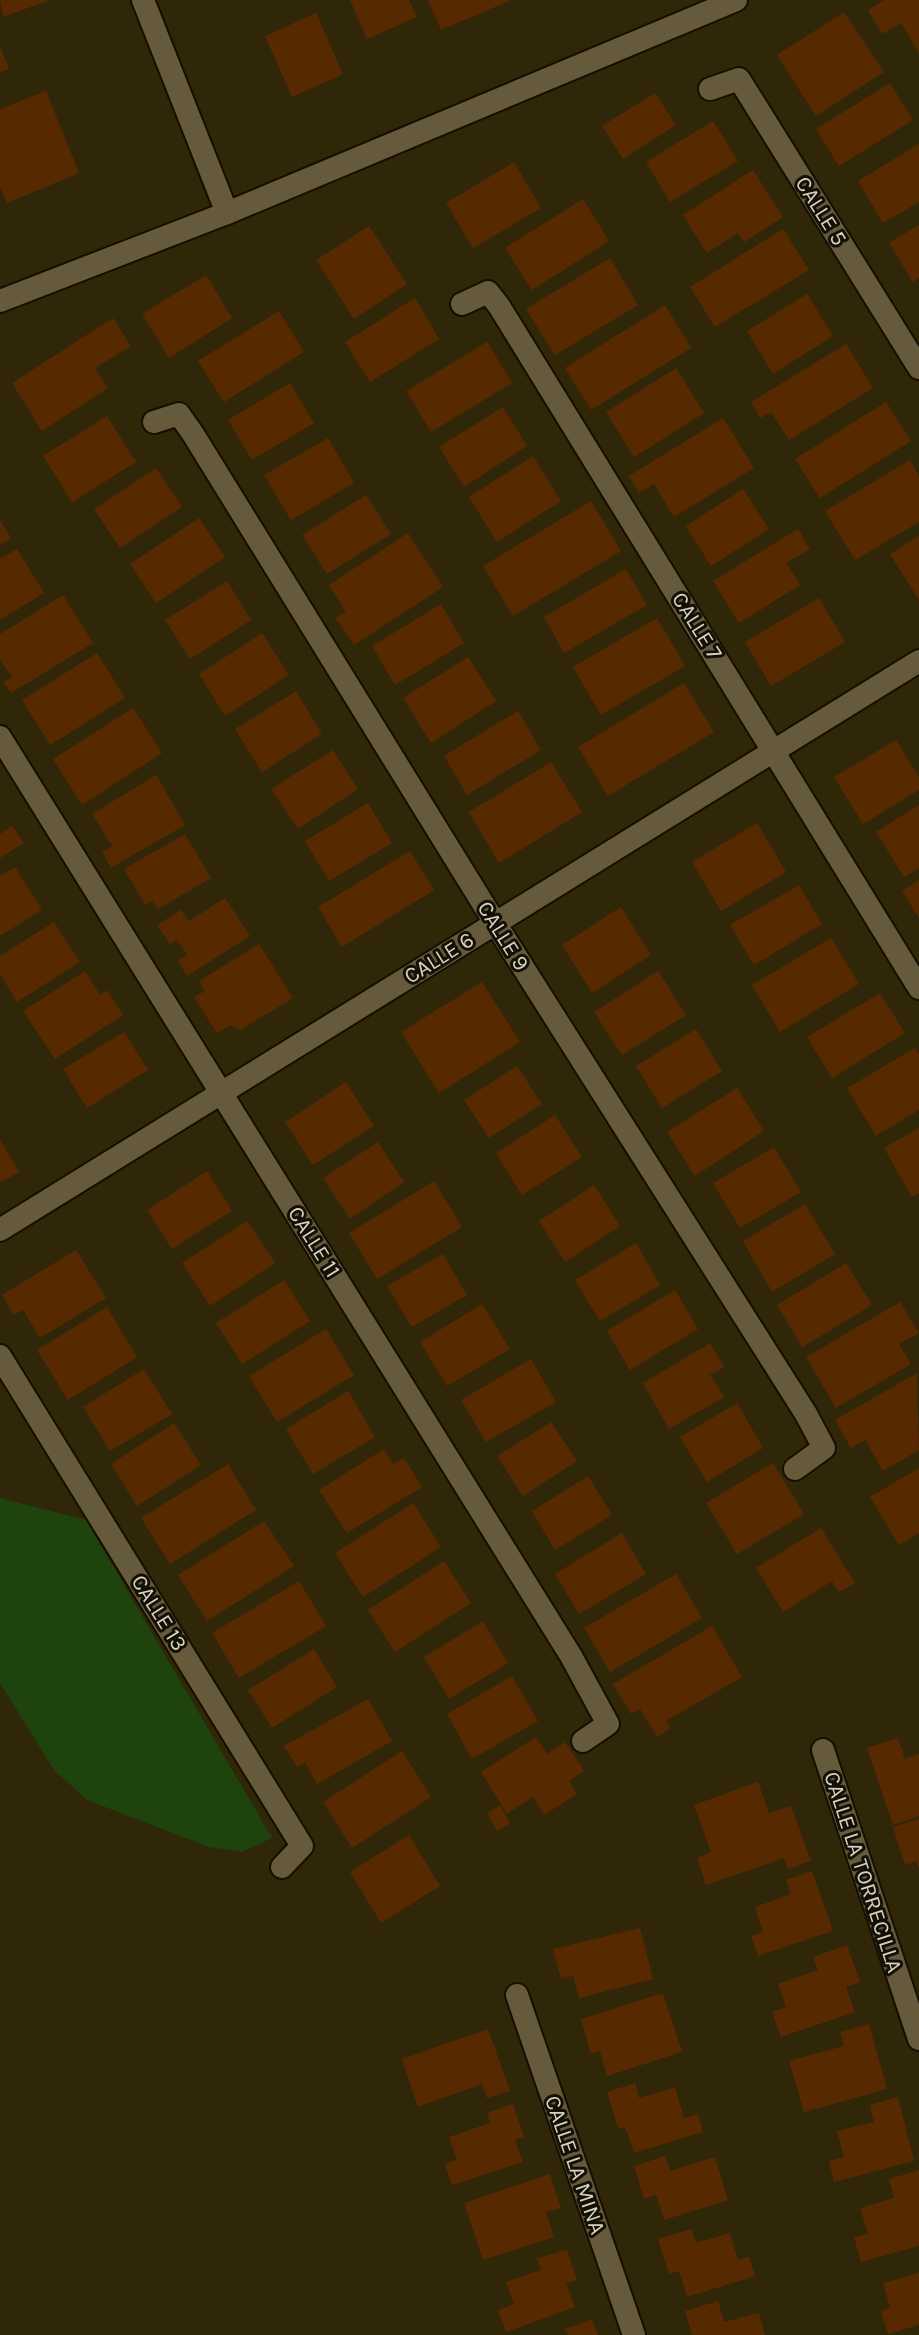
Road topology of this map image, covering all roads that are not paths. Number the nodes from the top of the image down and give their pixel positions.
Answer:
1 (143, 0) edge
2 (736, 0) edge
3 (710, 89) dead end
4 (227, 213) junction
5 (0, 301) edge
6 (462, 304) dead end
7 (919, 368) edge
8 (154, 422) dead end
9 (919, 661) edge
10 (0, 737) edge
11 (775, 751) junction
12 (495, 923) junction
13 (919, 988) edge
14 (221, 1093) junction
15 (0, 1230) edge
16 (0, 1356) edge
17 (795, 1469) dead end
18 (583, 1741) dead end
19 (823, 1750) dead end
20 (282, 1867) dead end
21 (517, 1995) dead end
22 (919, 2039) edge
23 (634, 2335) edge

1 - 4 street
2 - 4 street
3 - 7 street, CALLE 5
4 - 5 street
6 - 11 street, CALLE 7
8 - 12 street, CALLE 9
9 - 11 street, CALLE 6
10 - 14 street, CALLE 11
11 - 12 street, CALLE 6
11 - 13 street, CALLE 7
12 - 14 street, CALLE 6
12 - 17 street, CALLE 9
14 - 15 street, CALLE 6
14 - 18 street, CALLE 11
16 - 20 street, CALLE 13
19 - 22 street, CALLE LA TORRECILLA
21 - 23 street, CALLE LA MINA

